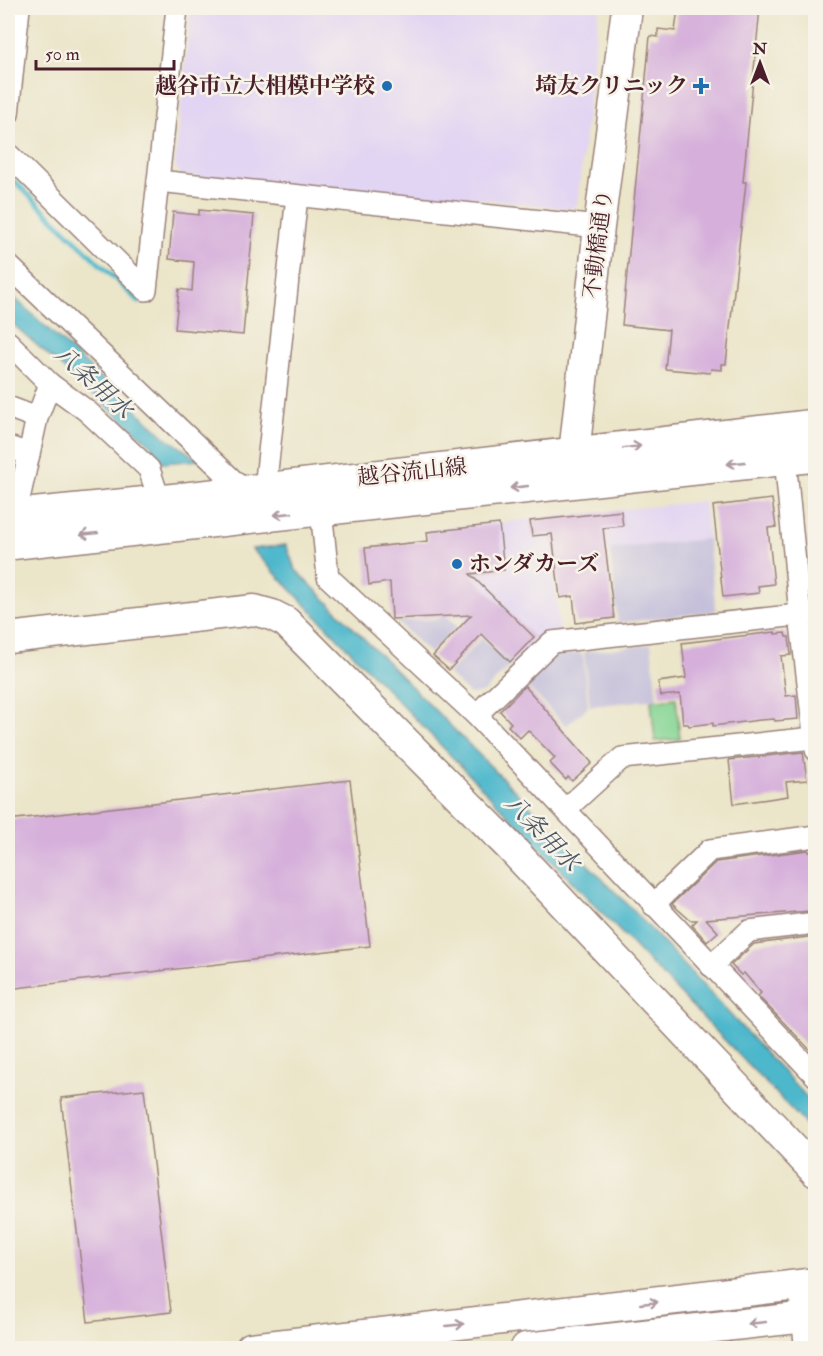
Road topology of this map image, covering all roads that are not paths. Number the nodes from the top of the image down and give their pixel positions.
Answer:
1 (19, 8) edge
2 (177, 8) edge
3 (627, 8) edge
4 (8, 114) edge
5 (8, 154) edge
6 (158, 181) junction
7 (297, 196) junction
8 (599, 227) junction
9 (8, 265) edge
10 (8, 342) edge
11 (50, 384) junction
12 (8, 407) edge
13 (37, 418) junction
14 (816, 426) edge
15 (8, 447) edge
16 (29, 454) junction
17 (800, 456) edge
18 (575, 467) junction
19 (254, 490) junction
20 (160, 502) junction
21 (321, 510) junction
22 (10, 526) edge
23 (808, 614) edge
24 (8, 638) edge
25 (476, 715) junction
26 (815, 744) edge
27 (566, 809) junction
28 (816, 836) edge
29 (653, 905) junction
30 (816, 923) edge
31 (711, 966) junction
32 (816, 1076) edge
33 (816, 1172) edge
34 (810, 1284) edge
35 (811, 1317) edge
36 (409, 1339) edge
37 (251, 1348) edge
38 (526, 1348) edge
39 (810, 1348) edge

1 - 4 street
2 - 6 street
3 - 8 street, 不動橋通り
5 - 6 street
6 - 7 street
7 - 8 street
7 - 19 street
8 - 18 street, 不動橋通り
9 - 19 street
10 - 11 street
11 - 13 street
11 - 20 street
12 - 13 street
13 - 16 street
18 -> 14 main road, 越谷流山線
15 - 16 street
16 - 22 street
17 -> 18 main road, 越谷流山線
17 - 23 street
18 - 19 main road, 越谷流山線
18 -> 21 main road, 越谷流山線
19 - 20 main road, 越谷流山線
20 - 22 main road, 越谷流山線
21 -> 22 main road, 越谷流山線
21 - 25 street
23 - 25 street
23 - 26 street
24 - 33 street
25 - 27 street
26 - 27 street
27 - 29 street
28 - 29 street
29 - 31 street
30 - 31 street
31 - 32 street
34 - 35 street
36 -> 34 street
35 -> 38 street
35 - 39 street
36 - 37 street

